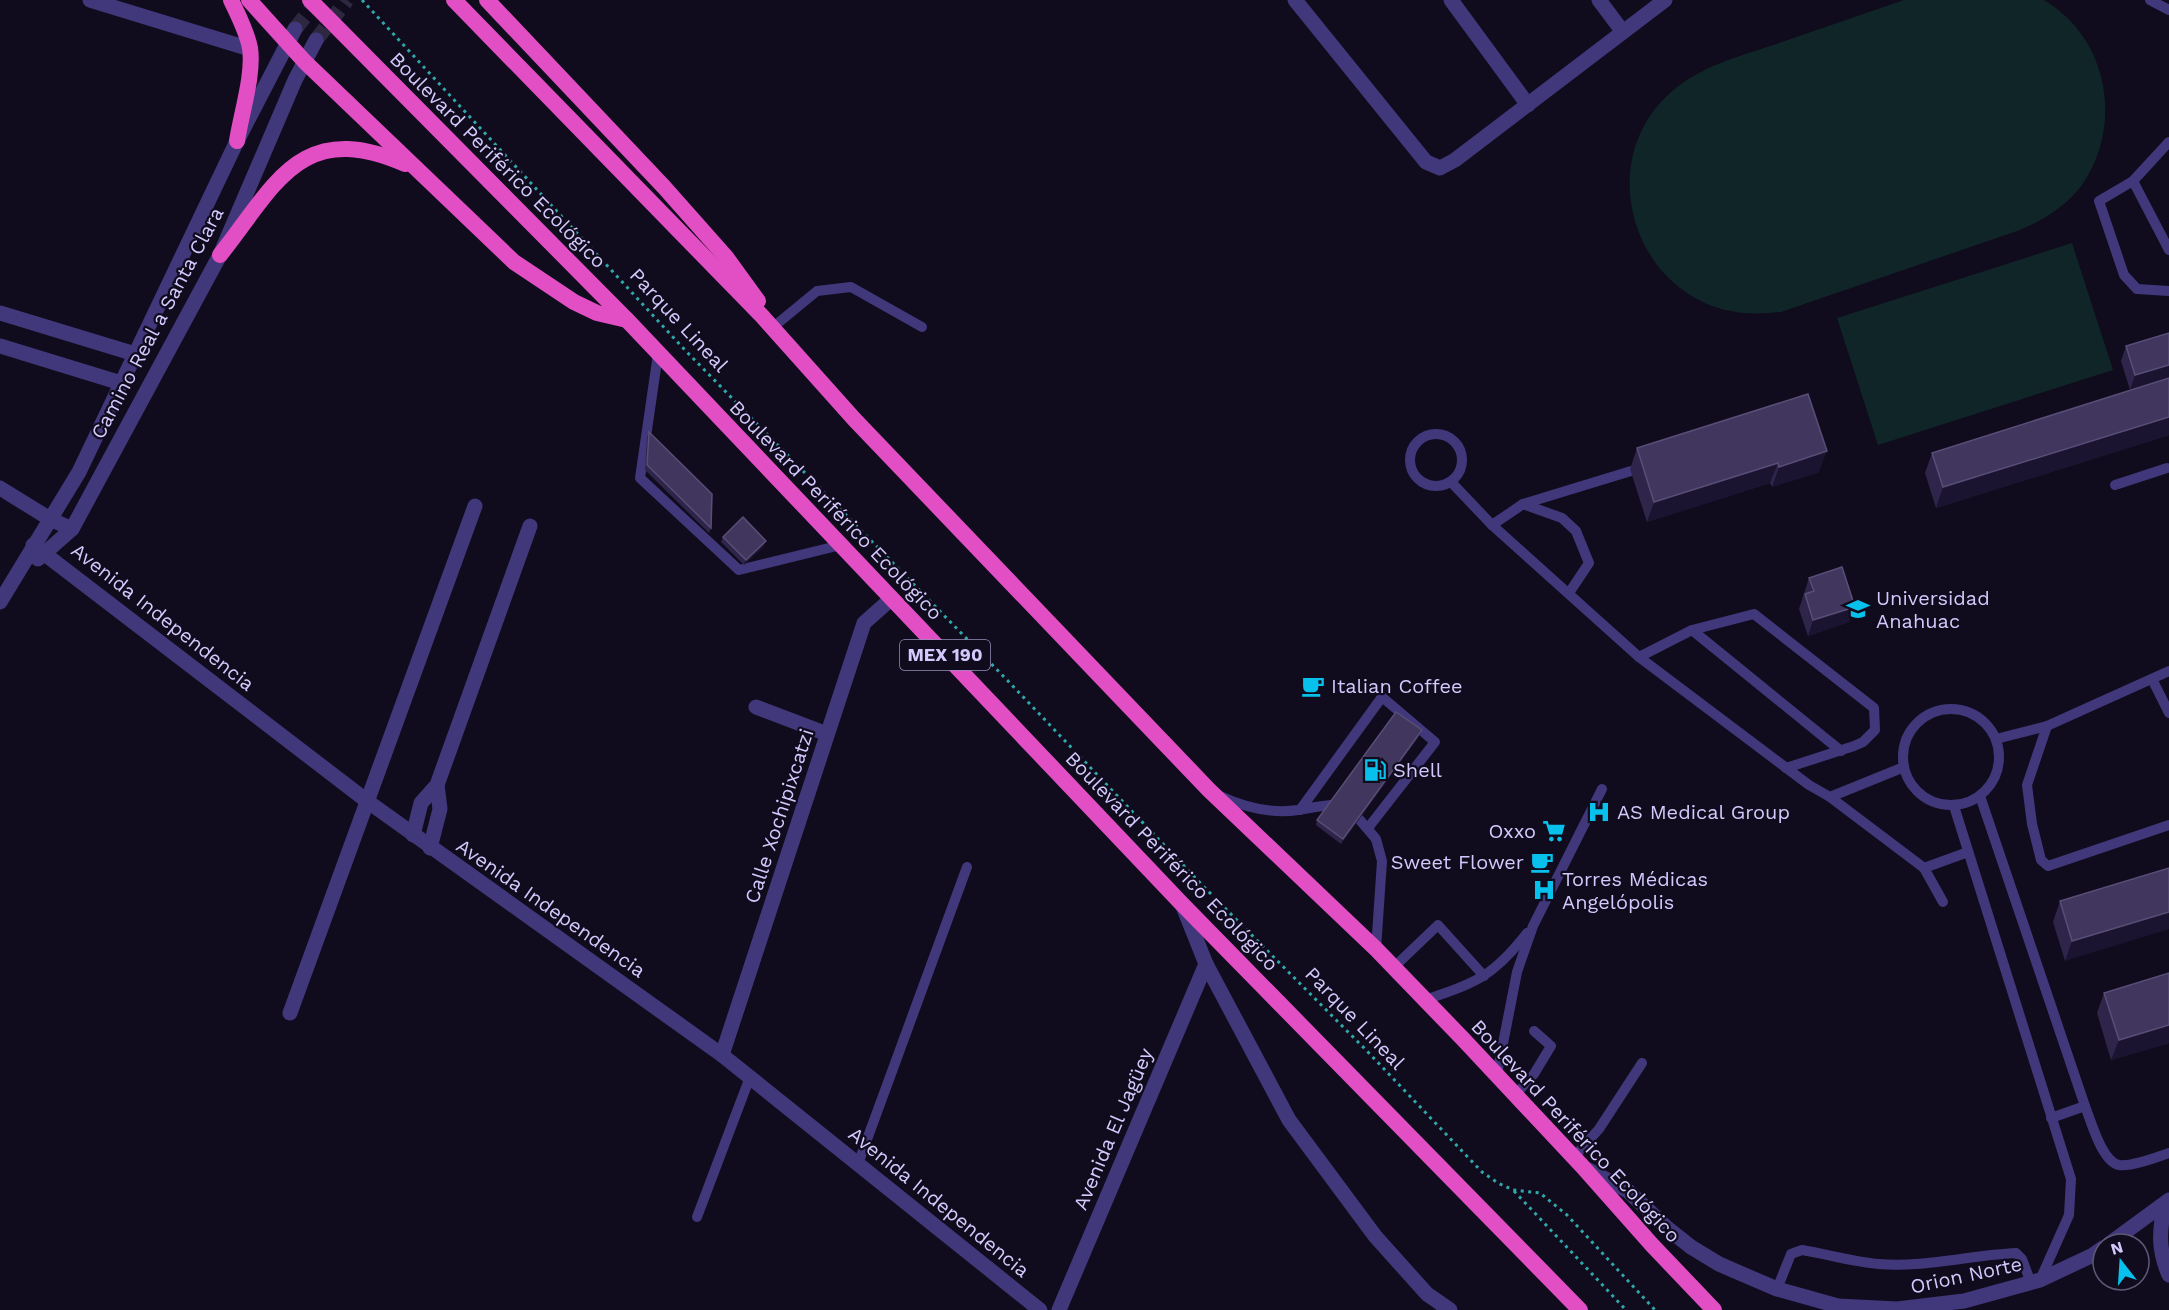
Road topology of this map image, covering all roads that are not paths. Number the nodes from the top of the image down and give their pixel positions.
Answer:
1 (90, 0) edge
2 (231, 0) edge
3 (249, 0) edge
4 (310, 0) edge
5 (454, 0) edge
6 (487, 0) edge
7 (1295, 0) edge
8 (1451, 0) edge
9 (1599, 0) edge
10 (1665, 0) edge
11 (2150, 0) edge
12 (2169, 10) edge
13 (1623, 32) junction
14 (292, 36) junction
15 (316, 40) tunnel mouth
16 (250, 49) junction
17 (305, 62) junction
18 (1528, 105) junction
19 (237, 141) junction
20 (2169, 142) edge
21 (419, 172) junction
22 (2133, 181) junction
23 (2169, 250) edge
24 (220, 255) junction
25 (2169, 291) edge
26 (0, 313) edge
27 (627, 320) junction
28 (767, 322) junction
29 (922, 327) dead end
30 (0, 346) edge
31 (135, 354) junction
32 (658, 354) junction
33 (121, 383) junction
34 (2168, 470) edge
35 (1630, 471) dead end
36 (1452, 483) junction
37 (2115, 484) dead end
38 (0, 488) edge
39 (1523, 504) junction
40 (475, 506) dead end
41 (50, 519) junction
42 (1492, 525) junction
43 (530, 526) dead end
44 (72, 529) junction
45 (841, 545) junction
46 (40, 549) junction
47 (5, 586) edge
48 (1569, 593) junction
49 (891, 599) junction
50 (0, 602) edge
51 (1692, 630) junction
52 (1639, 657) junction
53 (2169, 671) edge
54 (2152, 678) junction
55 (756, 707) dead end
56 (2169, 713) edge
57 (2047, 726) junction
58 (827, 734) junction
59 (1996, 740) junction
60 (1840, 751) junction
61 (1904, 767) junction
62 (1786, 768) junction
63 (437, 785) junction
64 (1602, 789) dead end
65 (1209, 790) junction
66 (1980, 796) junction
67 (1830, 797) junction
68 (367, 801) junction
69 (1331, 805) edge
70 (1954, 806) junction
71 (1300, 810) junction
72 (1359, 819) edge
73 (2169, 825) edge
74 (1368, 828) junction
75 (413, 835) junction
76 (430, 848) junction
77 (1968, 852) junction
78 (968, 867) dead end
79 (1924, 868) junction
80 (1943, 902) dead end
81 (1182, 904) junction
82 (1533, 926) junction
83 (1376, 949) junction
84 (1206, 964) junction
85 (1393, 968) junction
86 (1484, 976) junction
87 (1425, 1000) junction
88 (290, 1012) dead end
89 (1534, 1031) dead end
90 (722, 1055) junction
91 (1642, 1063) dead end
92 (1497, 1074) junction
93 (750, 1077) junction
94 (1516, 1094) junction
95 (2085, 1106) junction
96 (2051, 1118) junction
97 (2169, 1153) edge
98 (1578, 1162) junction
99 (858, 1164) junction
100 (2167, 1202) edge
101 (697, 1217) dead end
102 (2126, 1232) edge
103 (2091, 1256) edge
104 (2169, 1275) edge
105 (2035, 1282) junction
106 (1777, 1290) junction
107 (1427, 1294) junction
108 (1917, 1309) edge
109 (1040, 1310) edge
110 (1059, 1310) edge
111 (1432, 1310) edge
112 (1450, 1310) edge
113 (1580, 1310) edge
114 (1714, 1310) edge

1 - 16 street
2 - 16 highway
3 - 14 highway
4 - 27 highway, Boulevard Periférico Ecológico / MEX 190
5 - 28 highway, Boulevard Periférico Ecológico
6 - 28 highway
7 - 18 street
8 - 18 street
9 - 13 street
10 - 13 street
11 - 12 lane
13 - 18 street
14 - 17 highway
14 - 19 street, Camino Real a Santa Clara
15 - 17 street, Camino Real a Santa Clara
16 - 19 highway
17 - 21 highway
17 - 24 street, Camino Real a Santa Clara
19 - 31 street, Camino Real a Santa Clara
20 - 22 lane
21 - 24 highway
21 - 27 highway
22 - 23 lane
22 - 25 lane
24 - 44 street, Camino Real a Santa Clara
26 - 31 street
27 - 32 highway, Boulevard Periférico Ecológico / MEX 190
28 - 29 lane
28 - 65 highway, Boulevard Periférico Ecológico
30 - 33 street
31 - 33 street, Camino Real a Santa Clara
32 - 45 highway, Boulevard Periférico Ecológico / MEX 190
32 - 45 lane
33 - 41 street, Camino Real a Santa Clara
34 - 37 lane
35 - 39 lane
36 - 36 lane
36 - 42 lane
38 - 41 street, Avenida Independencia
39 - 42 lane
39 - 48 lane
40 - 68 street
41 - 44 street, Avenida Independencia
41 - 46 street, Camino Real a Santa Clara
42 - 48 lane
43 - 63 street
44 - 46 street, Camino Real a Santa Clara
45 - 49 highway, Boulevard Periférico Ecológico / MEX 190
46 - 47 street, Camino Real a Santa Clara
46 - 68 street, Avenida Independencia
47 - 50 street, Camino Real a Santa Clara
48 - 52 lane
49 - 58 street, Calle Xochipixcatzi
49 - 81 highway, Boulevard Periférico Ecológico / MEX 190
51 - 52 lane
51 - 60 lane
51 - 60 lane
52 - 62 lane
53 - 54 lane
54 - 56 lane
54 - 57 lane
55 - 58 street
57 - 59 lane
57 - 73 lane
58 - 90 street, Calle Xochipixcatzi
59 - 61 lane
59 - 66 lane
60 - 62 lane
61 - 67 lane
61 - 70 lane
62 - 67 lane
63 - 75 street
63 - 76 street
64 - 82 lane
65 - 71 lane
65 - 83 highway, Boulevard Periférico Ecológico
66 - 70 lane
66 - 95 lane
67 - 79 lane
68 - 75 street, Avenida Independencia
68 - 88 street
69 - 71 lane
70 - 77 lane
71 - 74 lane
72 - 74 lane
74 - 83 lane
75 - 76 street, Avenida Independencia
76 - 90 street, Avenida Independencia
77 - 79 lane
77 - 96 lane
78 - 99 lane
79 - 80 lane
81 - 84 street
81 - 113 highway, Boulevard Periférico Ecológico / MEX 190
82 - 86 lane
82 - 92 lane
83 - 85 highway, Boulevard Periférico Ecológico
84 - 107 street
84 - 110 street, Avenida El Jagüey
85 - 86 lane
85 - 87 highway, Boulevard Periférico Ecológico
86 - 87 lane
87 - 92 highway, Boulevard Periférico Ecológico
89 - 94 lane
90 - 93 street, Avenida Independencia
91 - 98 lane
92 - 94 highway, Boulevard Periférico Ecológico
93 - 99 street, Avenida Independencia
93 - 101 lane
94 - 98 highway, Boulevard Periférico Ecológico
95 - 96 lane
95 - 97 lane
96 - 105 lane
98 - 106 street, Orion Norte
98 - 114 highway, Boulevard Periférico Ecológico
99 - 109 street, Avenida Independencia
100 - 102 street
100 - 104 street
103 - 105 street, Orion Norte
105 - 106 lane
105 - 108 street, Orion Norte
106 - 108 street, Orion Norte
107 - 111 street
107 - 112 street

